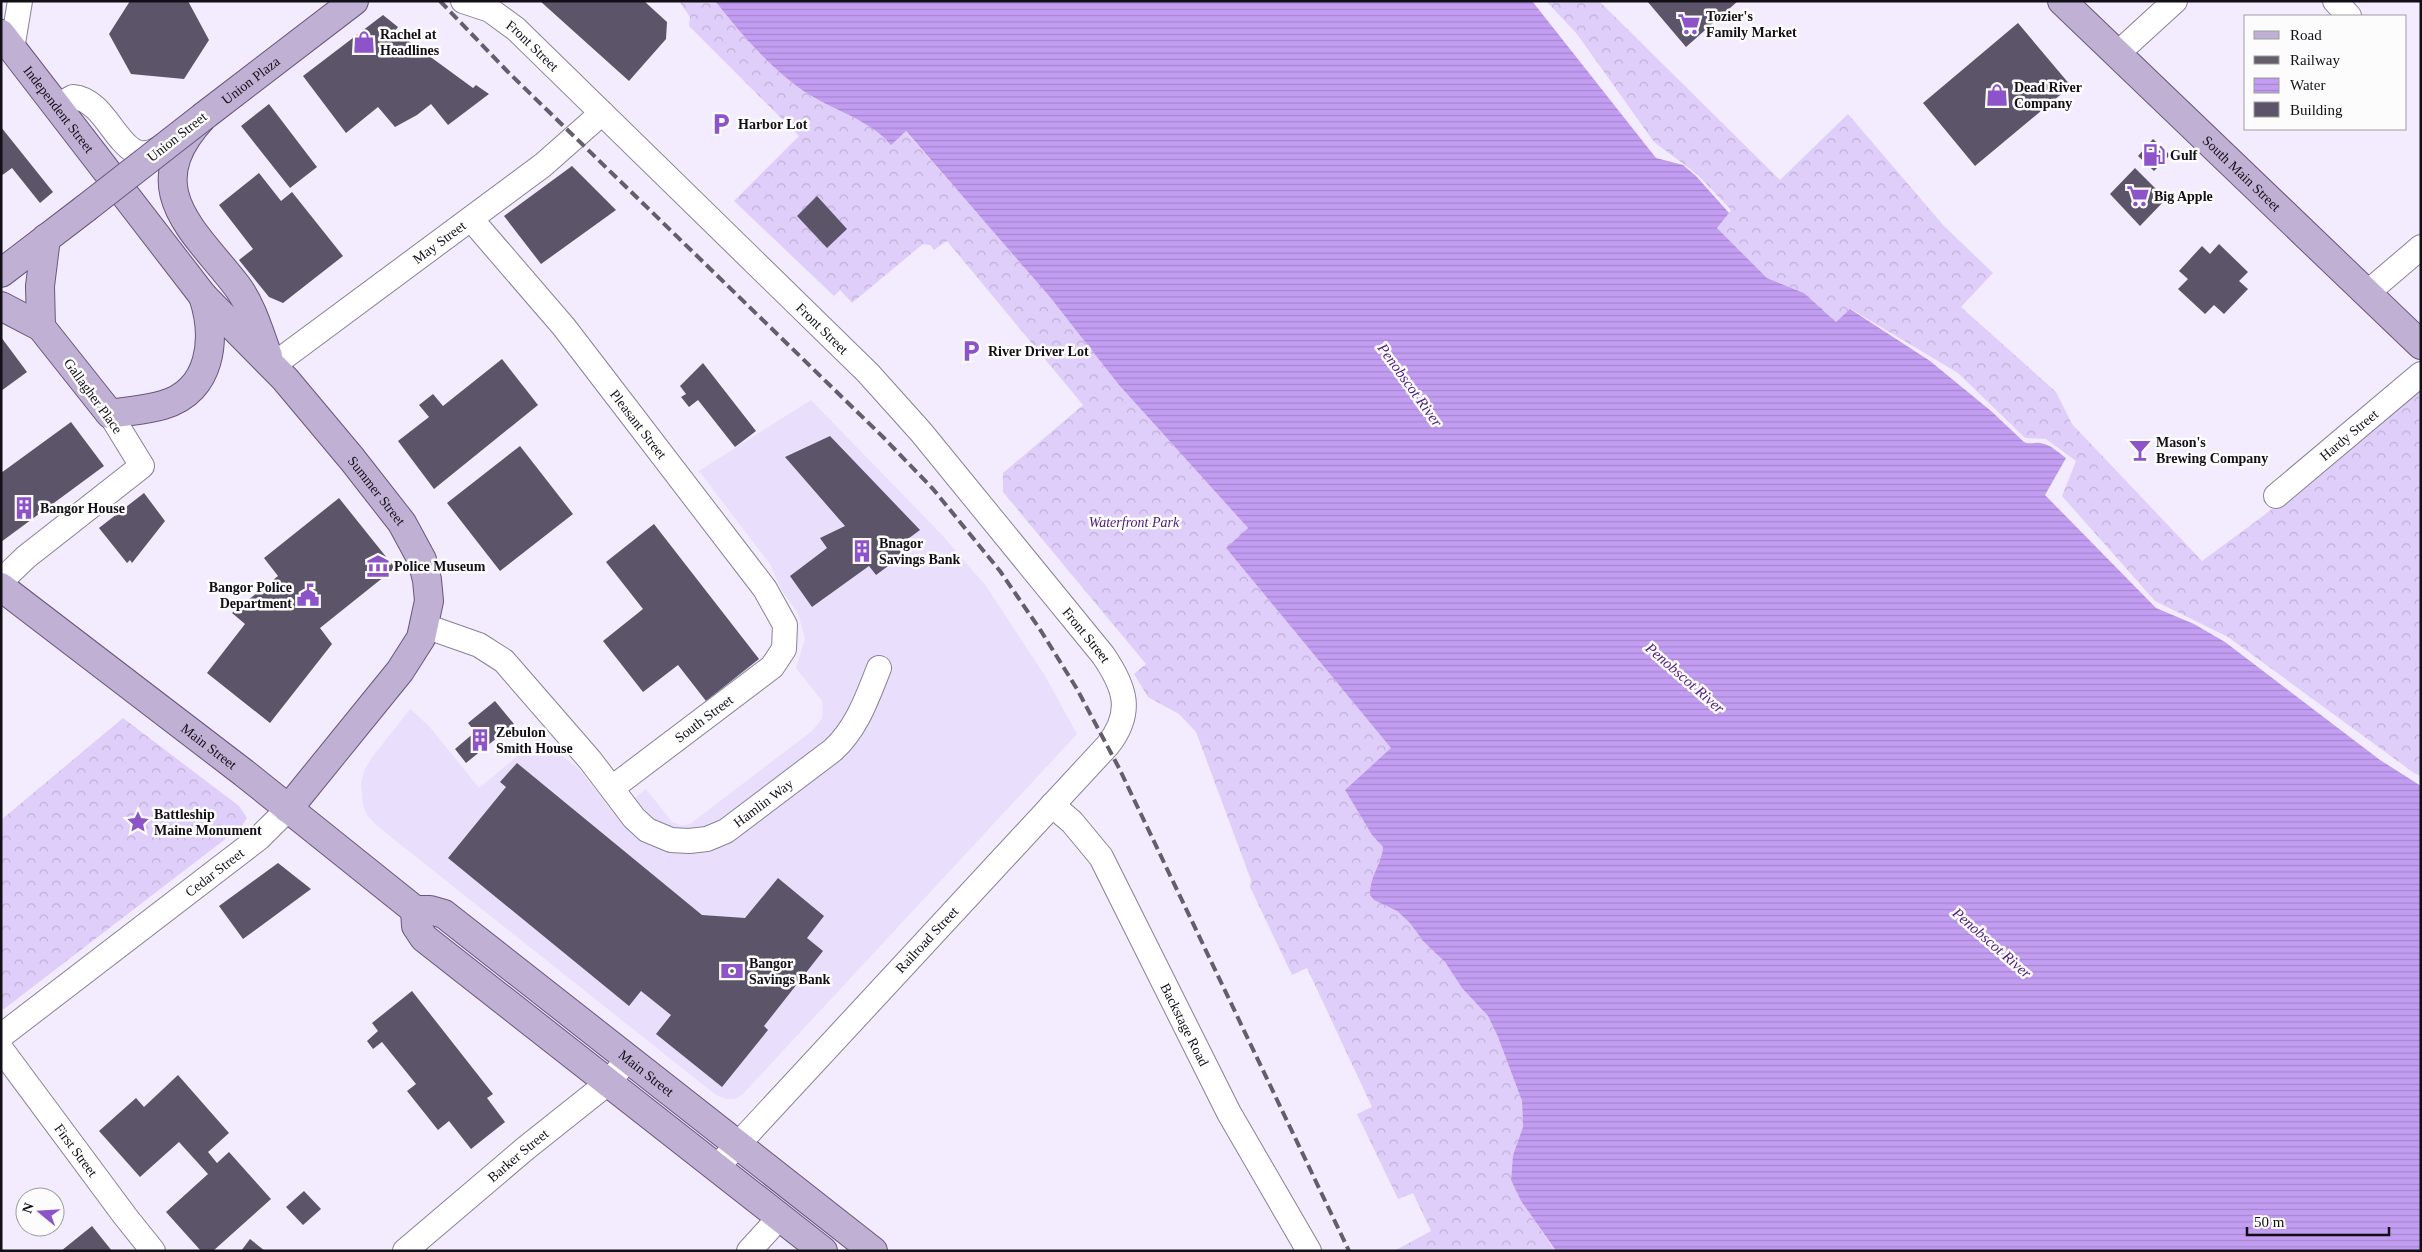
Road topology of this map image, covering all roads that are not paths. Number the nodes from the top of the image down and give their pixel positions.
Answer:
1 (20, 1) edge
2 (349, 1) edge
3 (354, 1) edge
4 (463, 1) edge
5 (2062, 1) edge
6 (2175, 1) edge
7 (2335, 1) edge
8 (2348, 15) edge
9 (5, 46) edge
10 (2117, 54) junction
11 (56, 106) junction
12 (602, 113) junction
13 (204, 116) junction
14 (117, 185) joint
15 (471, 219) junction
16 (46, 238) junction
17 (2421, 248) edge
18 (1, 273) edge
19 (2367, 293) junction
20 (203, 296) junction
21 (1, 306) edge
22 (41, 327) junction
23 (2421, 345) edge
24 (272, 366) junction
25 (2421, 374) edge
26 (110, 414) junction
27 (2276, 496) dead end
28 (1, 581) edge
29 (1, 587) edge
30 (426, 626) junction
31 (786, 642) joint
32 (880, 668) dead end
33 (1125, 706) joint
34 (612, 788) junction
35 (1052, 805) junction
36 (288, 809) junction
37 (415, 910) junction
38 (1, 1036) edge
39 (1, 1049) edge
40 (628, 1058) junction
41 (609, 1082) junction
42 (738, 1144) junction
43 (717, 1167) junction
44 (780, 1217) junction
45 (154, 1251) edge
46 (405, 1251) edge
47 (749, 1251) edge
48 (822, 1251) edge
49 (873, 1251) edge
50 (1308, 1251) edge

1 - 9 street
2 - 11 street, Union Plaza
3 - 13 main road, Union Street
4 - 12 street, Front Street
5 - 10 main road, South Main Street
6 - 10 street
7 - 8 street
9 - 11 main road, Independent Street
10 - 19 main road, South Main Street
11 - 14 main road, Independent Street
12 - 15 street, May Street
12 - 33 street, Front Street
13 - 16 main road, Union Street, bridge
13 - 24 main road, bridge
14 - 20 main road, Summer Street
15 - 24 street, May Street
15 - 31 street, Pleasant Street
16 - 18 main road, Union Street
16 - 22 main road
17 - 19 street
19 - 23 main road, South Main Street
20 - 24 main road, Summer Street
20 - 26 main road
21 - 22 main road, Gallagher Place
22 - 26 main road, Gallagher Place
24 - 30 main road, Summer Street
25 - 27 street, Hardy Street
26 - 28 street, Gallagher Place
29 - 36 main road, Main Street
30 - 34 street
30 - 36 main road, Cedar Street
31 - 34 street, South Street
32 - 34 street, Hamlin Way
33 - 35 street, Railroad Street
35 - 42 street, Railroad Street
35 - 50 street, Backstage Road
36 - 37 main road, Main Street
36 - 38 street, Cedar Street
37 - 40 main road, Main Street
37 - 41 main road
39 - 45 street, First Street
40 - 41 street, Barker Street
40 - 42 main road, Main Street
41 - 43 main road
41 - 46 street, Barker Street
42 - 43 street, Railroad Street
42 - 49 main road, Main Street
43 - 44 main road
44 - 47 street
44 - 48 main road

